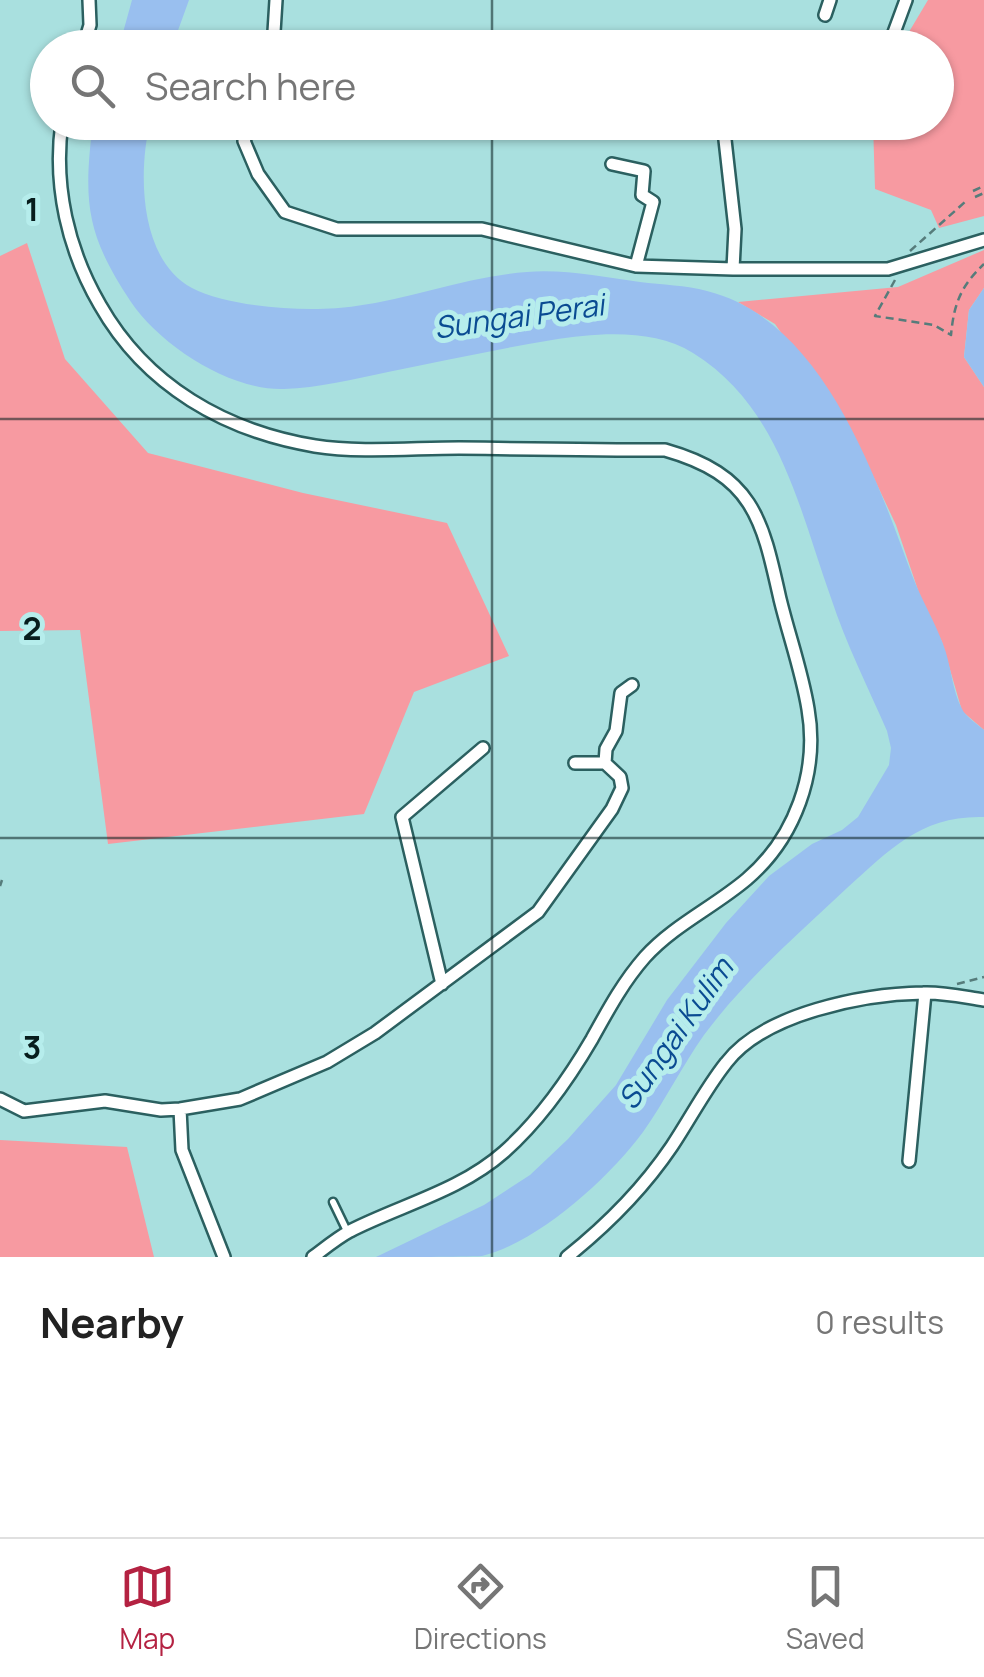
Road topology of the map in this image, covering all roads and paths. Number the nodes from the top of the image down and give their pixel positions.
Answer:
1 (89, 0) edge
2 (276, 0) edge
3 (830, 0) edge
4 (906, 0) edge
5 (825, 15) dead end
6 (88, 30) edge
7 (274, 30) edge
8 (895, 30) edge
9 (59, 140) edge
10 (244, 140) edge
11 (725, 140) edge
12 (612, 164) dead end
13 (984, 186) edge
14 (973, 192) dead end
15 (984, 193) edge
16 (975, 198) dead end
17 (965, 202) dead end
18 (984, 240) edge
19 (984, 264) edge
20 (902, 265) junction
21 (636, 266) junction
22 (734, 269) junction
23 (632, 685) dead end
24 (482, 748) dead end
25 (576, 763) dead end
26 (606, 763) junction
27 (2, 880) edge
28 (0, 886) edge
29 (442, 984) junction
30 (925, 992) junction
31 (984, 1000) edge
32 (0, 1098) edge
33 (180, 1109) junction
34 (909, 1161) dead end
35 (332, 1202) dead end
36 (347, 1232) junction
37 (330, 1252) edge
38 (224, 1257) edge
39 (312, 1257) edge
40 (567, 1257) edge

1 - 6 street
2 - 7 street
3 - 5 street
4 - 8 street
9 - 36 street
10 - 21 street
11 - 22 street
12 - 21 street
13 - 14 path
15 - 16 path
17 - 20 path
18 - 20 street
19 - 20 path
20 - 22 street
21 - 22 street
23 - 26 street
24 - 29 street
25 - 26 street
26 - 29 street
27 - 28 path
29 - 33 street
30 - 31 street
30 - 34 street
30 - 40 street
32 - 33 street
33 - 38 street
35 - 36 lane
36 - 37 street
37 - 39 street

